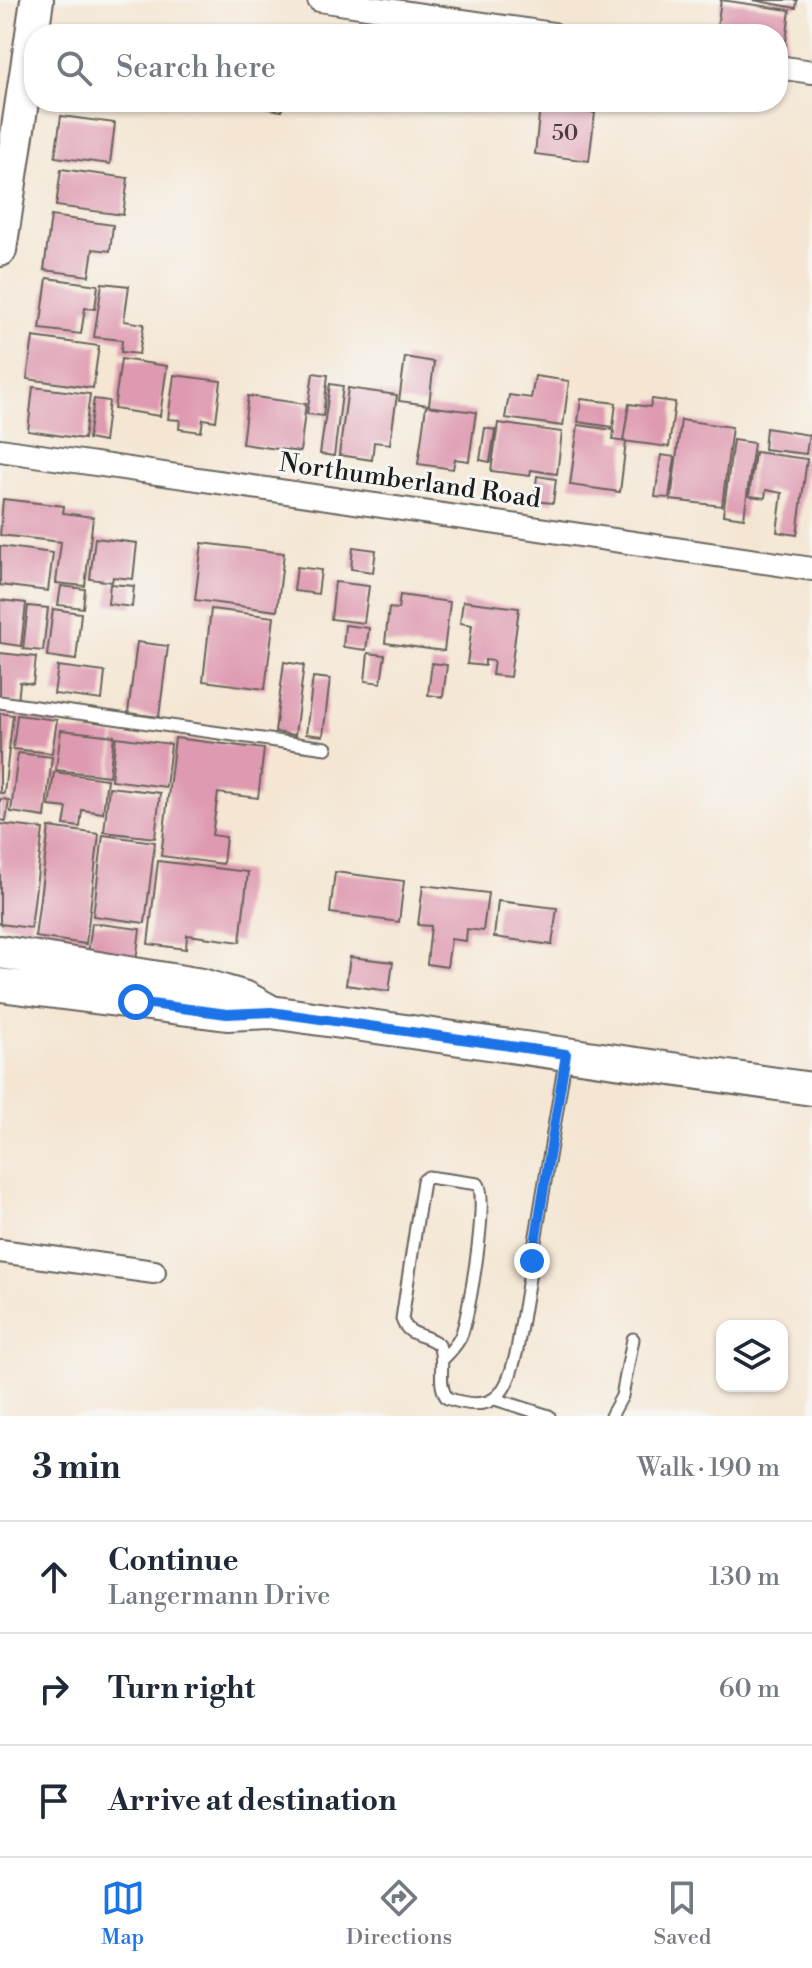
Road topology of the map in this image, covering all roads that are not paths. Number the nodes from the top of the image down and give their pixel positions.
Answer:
1 (37, 0) edge
2 (319, 0) edge
3 (33, 24) edge
4 (484, 24) edge
5 (788, 68) edge
6 (812, 72) edge
7 (24, 88) edge
8 (0, 250) edge
9 (0, 450) edge
10 (812, 569) edge
11 (0, 702) edge
12 (326, 748) dead end
13 (0, 952) edge
14 (0, 985) edge
15 (271, 1012) junction
16 (566, 1054) junction
17 (812, 1089) edge
18 (0, 1251) edge
19 (154, 1272) dead end
20 (633, 1339) dead end
21 (444, 1358) junction
22 (498, 1400) junction
23 (549, 1416) edge
24 (611, 1416) edge

1 - 3 main road
2 - 4 street
5 - 6 street
7 - 8 main road
9 - 10 street, Northumberland Road
11 - 12 lane
13 - 15 main road
14 - 15 main road
15 - 16 main road
16 - 17 main road
16 - 22 lane
18 - 19 street
20 - 24 lane
21 - 21 lane
21 - 22 lane
22 - 23 lane

